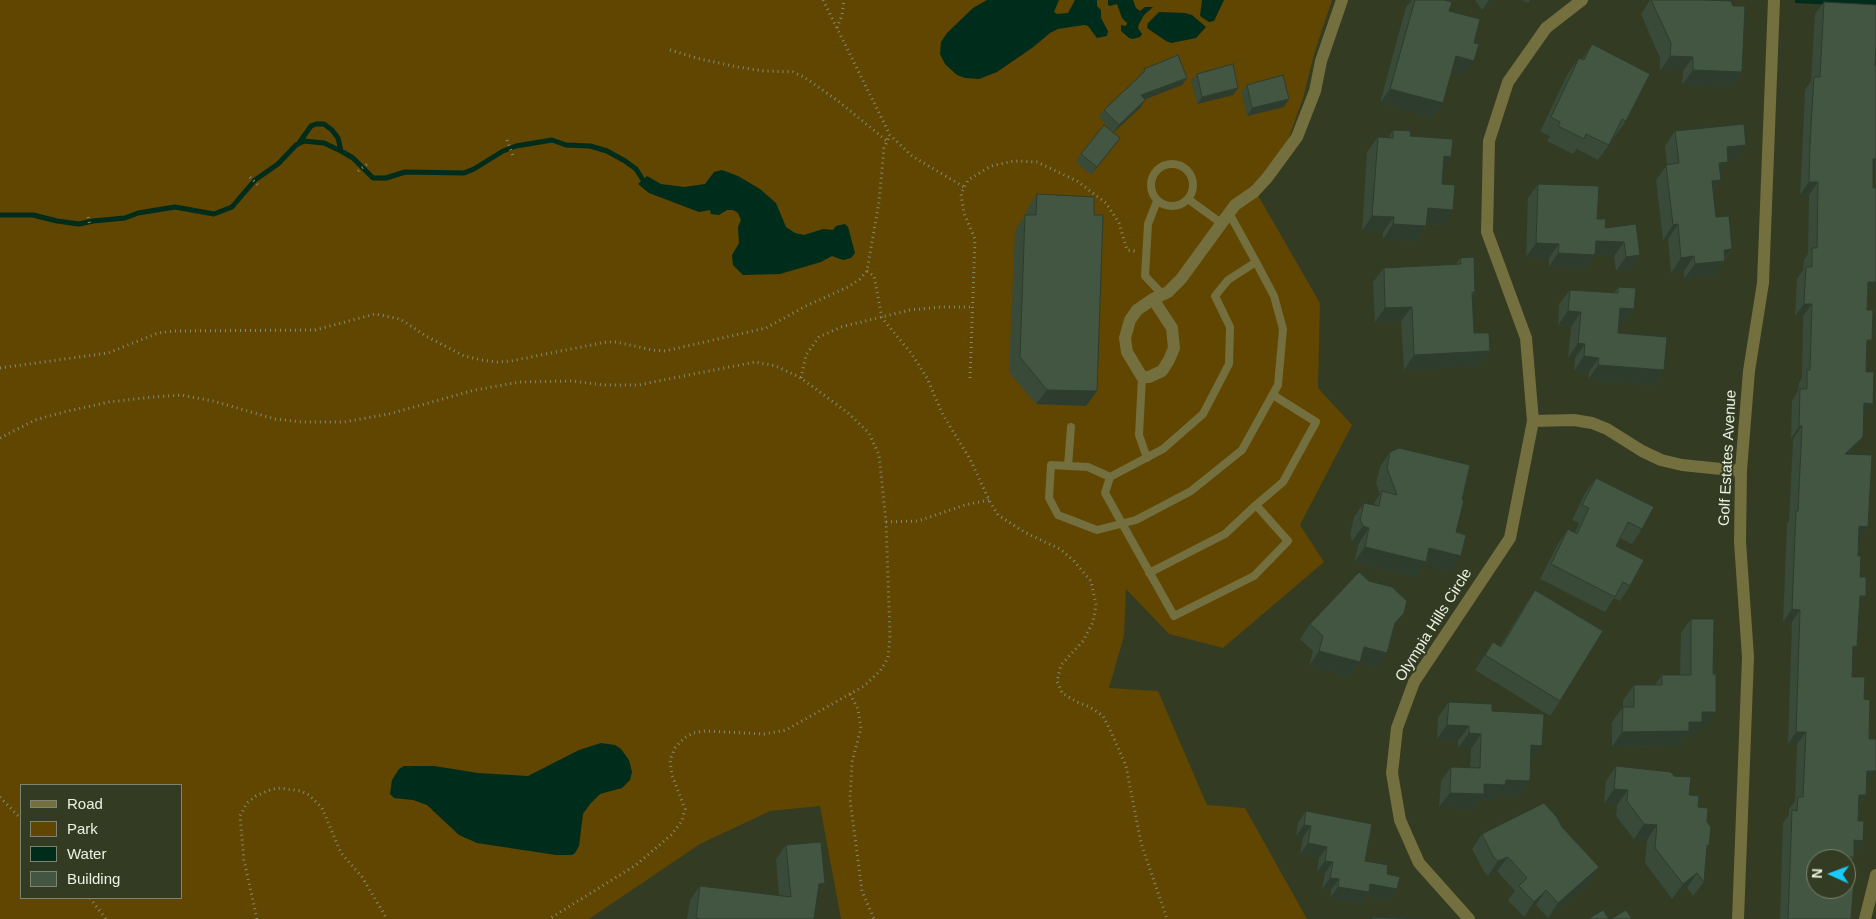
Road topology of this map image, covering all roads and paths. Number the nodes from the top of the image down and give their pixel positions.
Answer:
1 (823, 0) edge
2 (844, 0) edge
3 (1342, 0) edge
4 (1582, 0) edge
5 (1774, 0) edge
6 (837, 29) junction
7 (670, 50) dead end
8 (890, 135) junction
9 (507, 140) dead end
10 (887, 141) junction
11 (513, 156) dead end
12 (370, 162) dead end
13 (358, 171) dead end
14 (250, 177) dead end
15 (260, 187) dead end
16 (964, 187) junction
17 (1188, 199) junction
18 (1157, 201) junction
19 (88, 217) dead end
20 (1225, 218) junction
21 (90, 226) dead end
22 (1146, 252) junction
23 (1256, 262) junction
24 (867, 271) junction
25 (1158, 297) junction
26 (972, 307) junction
27 (882, 318) junction
28 (0, 368) edge
29 (1142, 377) junction
30 (801, 378) junction
31 (970, 378) dead end
32 (1273, 395) junction
33 (1533, 421) junction
34 (1070, 427) dead end
35 (0, 438) edge
36 (1147, 458) junction
37 (1068, 466) junction
38 (1741, 471) junction
39 (1110, 477) junction
40 (989, 500) junction
41 (1256, 505) junction
42 (886, 522) junction
43 (1121, 524) junction
44 (1149, 574) junction
45 (850, 694) junction
46 (0, 797) edge
47 (20, 818) edge
48 (1876, 875) edge
49 (91, 899) edge
50 (106, 919) edge
51 (257, 919) edge
52 (387, 919) edge
53 (549, 919) edge
54 (874, 919) edge
55 (1167, 919) edge
56 (1469, 919) edge
57 (1738, 919) edge
58 (1865, 919) edge

1 - 6 path
2 - 6 path
3 - 20 street
4 - 33 street, Olympia Hills Circle
5 - 38 street, Golf Estates Avenue
6 - 8 path
7 - 10 path
8 - 10 path
8 - 16 path
9 - 11 path
10 - 24 path
12 - 13 path
14 - 15 path
16 - 22 path
16 - 26 path
17 - 18 lane
17 - 18 lane
17 - 20 lane
18 - 22 lane
19 - 21 path
20 - 23 lane
20 - 25 street
22 - 25 lane
23 - 32 lane
23 - 36 lane
24 - 27 path
24 - 28 path
25 - 29 street
25 - 29 street
26 - 27 path
26 - 31 path
27 - 30 path
27 - 40 path
29 - 36 lane
30 - 35 path
30 - 42 path
32 - 41 lane
32 - 43 lane
33 - 38 street
33 - 56 street, Olympia Hills Circle
34 - 37 lane
36 - 39 lane
37 - 39 lane
37 - 43 lane
38 - 57 street, Golf Estates Avenue
39 - 43 lane
40 - 42 path
40 - 55 path
41 - 44 lane
41 - 44 lane
42 - 45 path
43 - 44 lane
45 - 53 path
45 - 54 path
46 - 47 path
48 - 58 street
49 - 50 path
51 - 52 path

